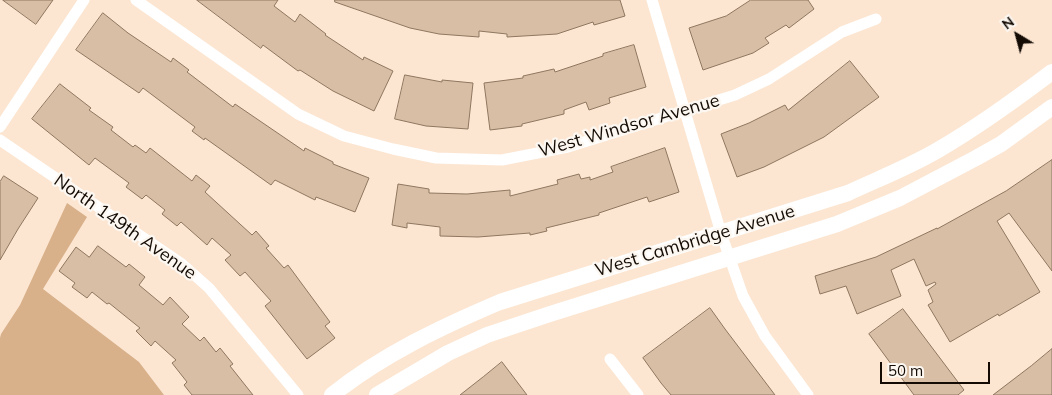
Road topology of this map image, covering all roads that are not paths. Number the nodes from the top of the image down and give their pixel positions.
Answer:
1 (84, 0) edge
2 (136, 0) edge
3 (652, 0) edge
4 (876, 19) dead end
5 (1052, 72) edge
6 (1052, 107) edge
7 (685, 111) junction
8 (0, 127) edge
9 (0, 140) edge
10 (720, 233) junction
11 (728, 257) junction
12 (610, 359) dead end
13 (298, 395) edge
14 (332, 395) edge
15 (377, 395) edge
16 (638, 395) edge
17 (808, 395) edge

1 - 8 street
2 - 7 street, West Windsor Avenue
3 - 7 street
4 - 7 street, West Windsor Avenue
5 - 10 street, West Cambridge Avenue
6 - 11 street, West Cambridge Avenue
7 - 10 street
9 - 13 street, North 149th Avenue
10 - 11 street
10 - 14 street, West Cambridge Avenue
11 - 15 street, West Cambridge Avenue
11 - 17 street
12 - 16 street

